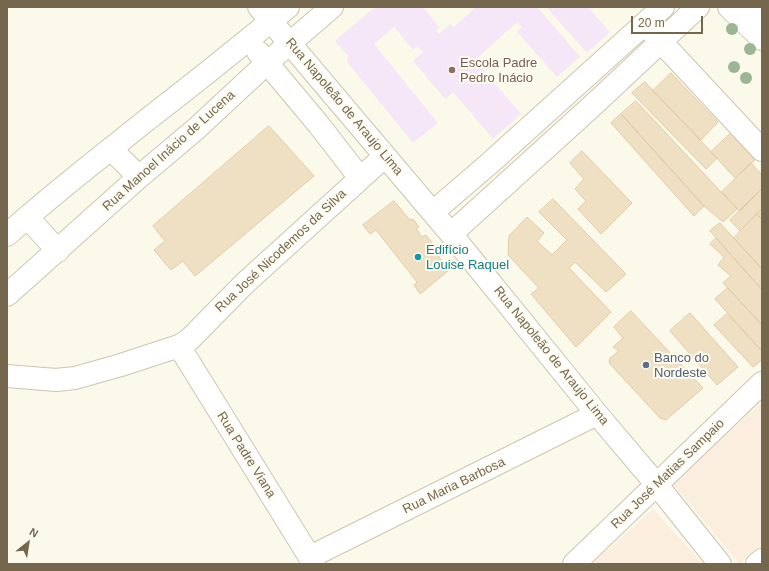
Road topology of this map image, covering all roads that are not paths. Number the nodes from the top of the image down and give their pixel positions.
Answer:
1 (288, 7) edge
2 (332, 7) edge
3 (663, 7) edge
4 (698, 7) edge
5 (729, 7) edge
6 (755, 7) edge
7 (265, 14) edge
8 (762, 14) edge
9 (644, 24) junction
10 (762, 39) edge
11 (248, 41) junction
12 (661, 42) junction
13 (290, 44) junction
14 (268, 62) junction
15 (111, 149) junction
16 (762, 150) edge
17 (385, 156) junction
18 (139, 177) junction
19 (360, 178) junction
20 (433, 212) junction
21 (27, 217) junction
22 (7, 234) edge
23 (451, 234) junction
24 (58, 251) junction
25 (7, 295) edge
26 (179, 346) junction
27 (7, 376) edge
28 (762, 384) edge
29 (598, 414) junction
30 (657, 485) junction
31 (762, 560) edge
32 (312, 561) edge
33 (574, 564) edge
34 (720, 564) edge
35 (757, 564) edge

1 - 7 street
2 - 13 street, Rua Manoel Inácio de Lucena
3 - 9 street
4 - 12 street
5 - 10 street
6 - 8 street
7 - 11 street
7 - 13 street, Rua Napoleão de Araujo Lima
9 - 12 street
9 - 20 street
11 - 14 street
11 - 15 street
12 - 16 street
12 - 23 street
13 - 14 street, Rua Manoel Inácio de Lucena
13 - 17 street, Rua Napoleão de Araujo Lima
14 - 18 street, Rua Manoel Inácio de Lucena
14 - 19 street
15 - 18 street
15 - 21 street
17 - 19 street, Rua José Nicodemos da Silva
17 - 20 street, Rua Napoleão de Araujo Lima
18 - 24 street, Rua Manoel Inácio de Lucena
19 - 26 street, Rua José Nicodemos da Silva
20 - 23 street, Rua Napoleão de Araujo Lima
21 - 22 street
21 - 24 street
23 - 29 street, Rua Napoleão de Araujo Lima
24 - 25 street, Rua Manoel Inácio de Lucena
26 - 27 street
26 - 32 street, Rua Padre Viana
28 - 30 street, Rua José Matias Sampaio
29 - 30 street, Rua Napoleão de Araujo Lima
29 - 32 street, Rua Maria Barbosa
30 - 33 street, Rua José Matias Sampaio
30 - 34 street, Rua Napoleão de Araujo Lima
31 - 35 street

